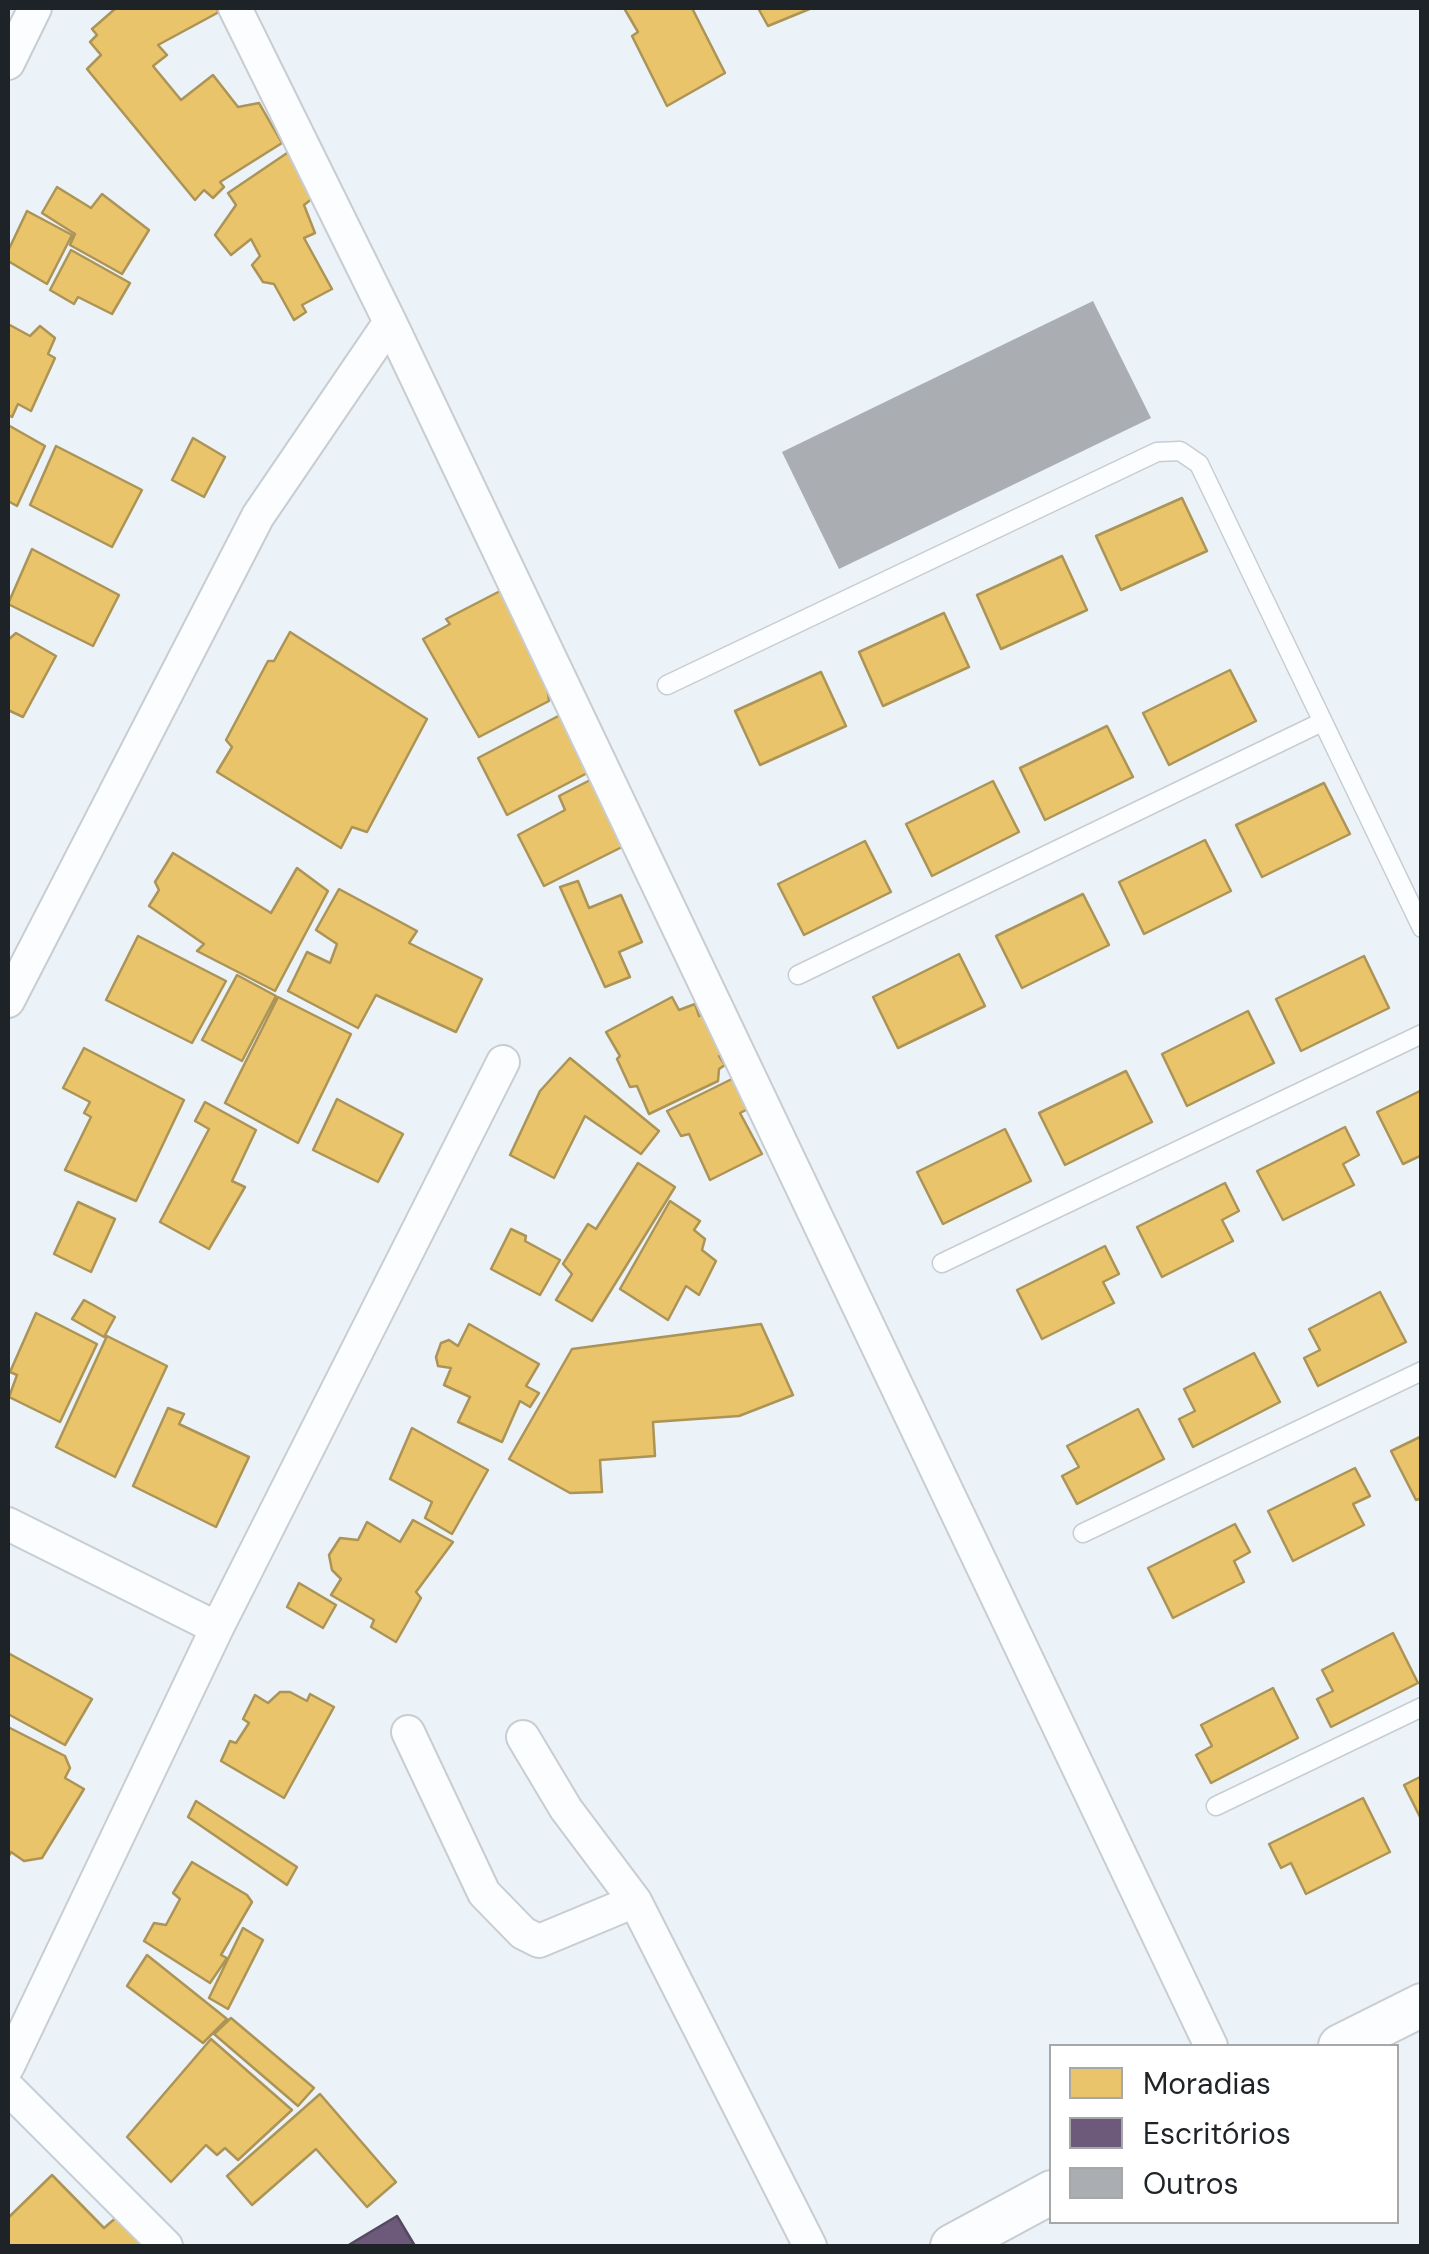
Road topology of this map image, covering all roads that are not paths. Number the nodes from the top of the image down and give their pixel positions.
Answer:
1 (36, 8) edge
2 (236, 8) edge
3 (8, 63) edge
4 (390, 322) junction
5 (668, 685) dead end
6 (1322, 722) junction
7 (1422, 928) edge
8 (798, 975) dead end
9 (8, 1002) edge
10 (1422, 1034) edge
11 (503, 1062) dead end
12 (942, 1263) dead end
13 (1422, 1370) edge
14 (8, 1524) edge
15 (1083, 1533) dead end
16 (217, 1628) junction
17 (1422, 1707) edge
18 (408, 1732) dead end
19 (523, 1738) dead end
20 (1216, 1806) dead end
21 (635, 1900) junction
22 (1422, 2005) edge
23 (1210, 2044) edge
24 (1344, 2044) edge
25 (8, 2066) edge
26 (8, 2088) edge
27 (1049, 2194) edge
28 (166, 2246) edge
29 (810, 2246) edge
30 (952, 2246) edge

1 - 3 street
2 - 4 street
4 - 9 street
4 - 23 street
5 - 6 lane
6 - 7 lane
6 - 8 lane
10 - 12 lane
11 - 16 street
13 - 15 lane
14 - 16 street
16 - 25 street
17 - 20 lane
18 - 21 street
19 - 21 street
21 - 29 street
22 - 24 street
26 - 28 street
27 - 30 street

